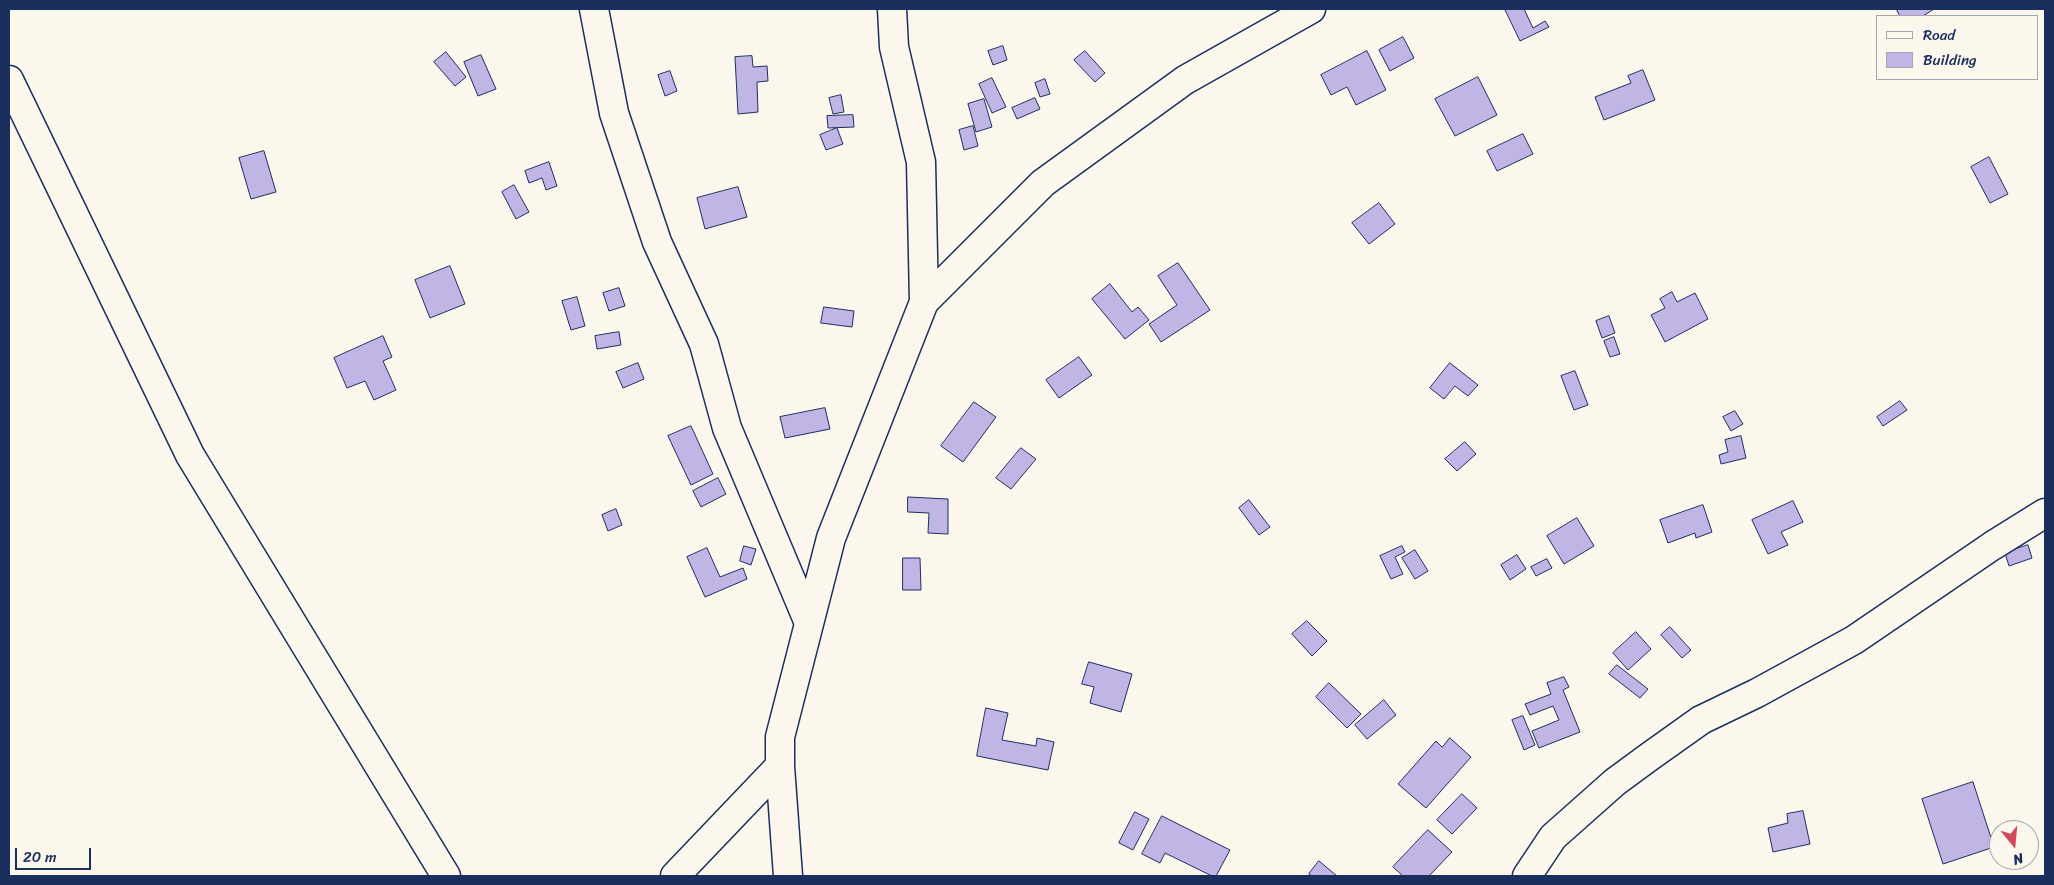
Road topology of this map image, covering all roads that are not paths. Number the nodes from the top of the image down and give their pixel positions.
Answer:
1 (594, 9) edge
2 (892, 9) edge
3 (1311, 9) edge
4 (9, 80) edge
5 (924, 302) junction
6 (2045, 513) edge
7 (809, 623) junction
8 (780, 766) junction
9 (446, 876) edge
10 (675, 876) edge
11 (788, 876) edge
12 (1527, 876) edge

1 - 7 street
2 - 5 street
3 - 5 street
4 - 9 street
5 - 7 street
6 - 12 street
7 - 8 street
8 - 10 street
8 - 11 street

